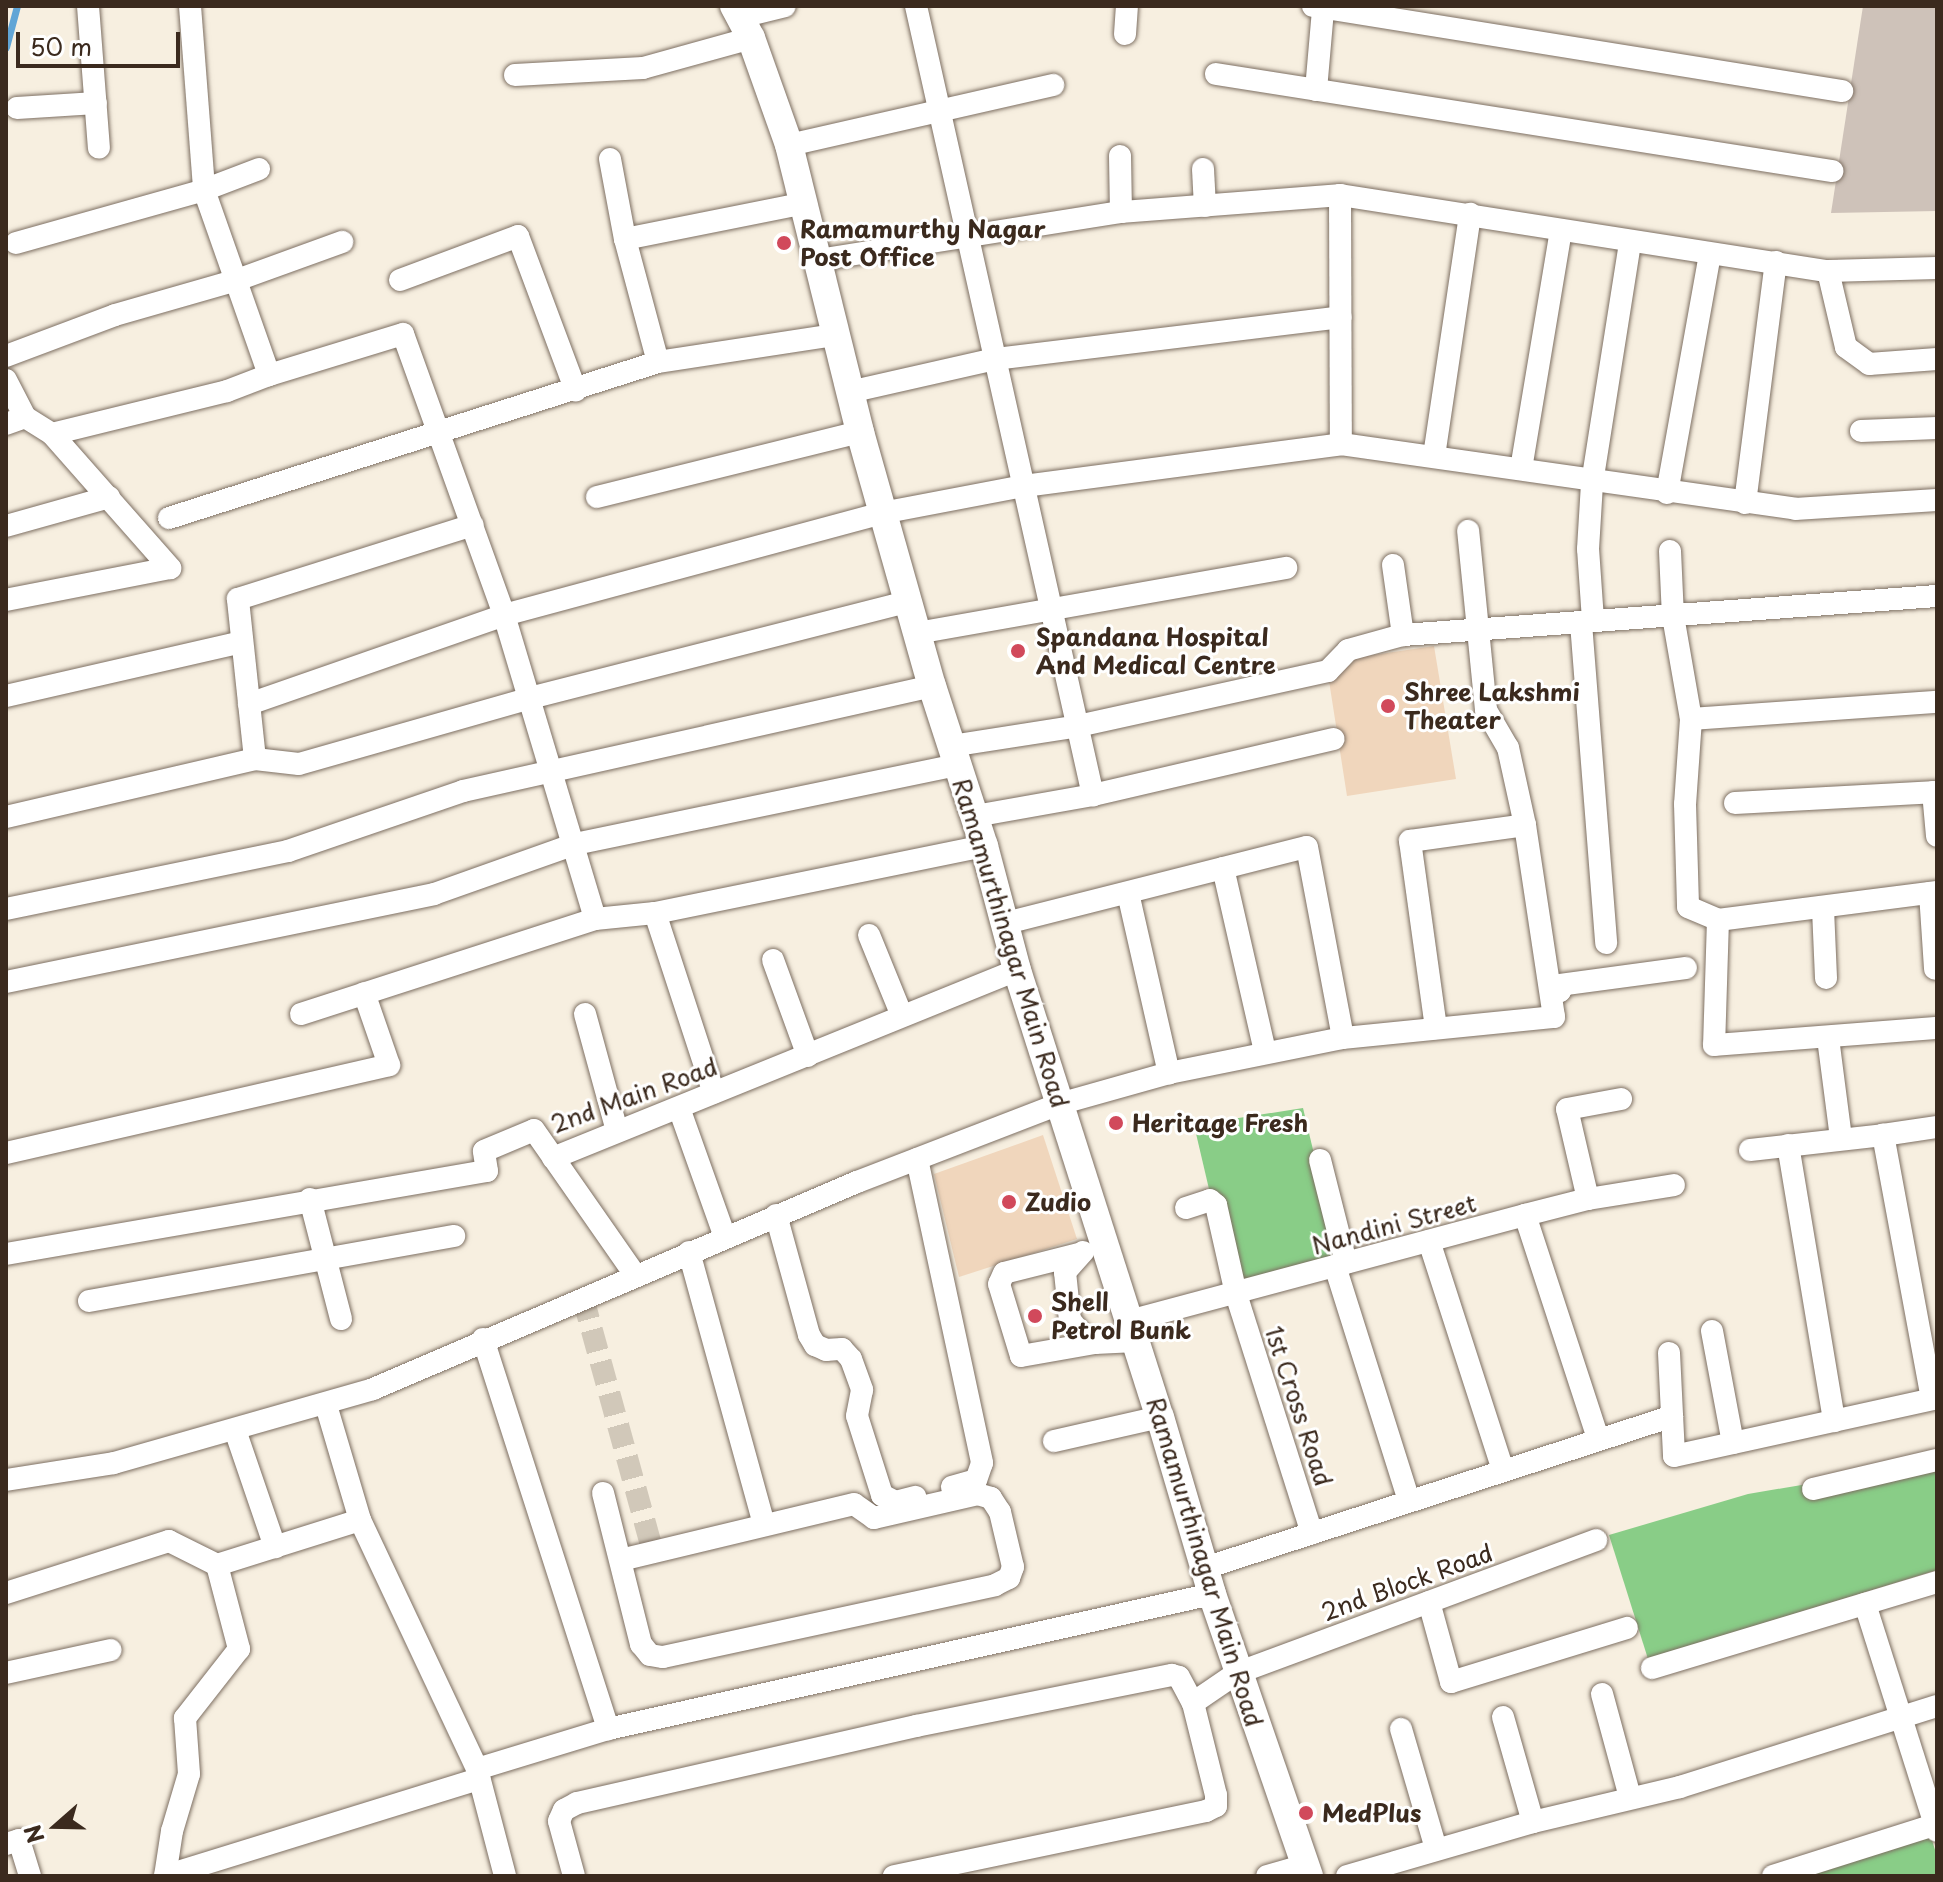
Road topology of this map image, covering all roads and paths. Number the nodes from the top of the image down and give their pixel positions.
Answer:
1 (88, 6) edge
2 (190, 6) edge
3 (785, 6) edge
4 (916, 6) edge
5 (1127, 6) edge
6 (1318, 8) edge
7 (742, 20) edge
8 (1125, 34) dead end
9 (1216, 74) dead end
10 (515, 75) dead end
11 (1053, 85) dead end
12 (1316, 90) junction
13 (1842, 91) dead end
14 (96, 103) junction
15 (17, 108) dead end
16 (939, 111) junction
17 (789, 145) junction
18 (99, 148) dead end
19 (1120, 156) dead end
20 (610, 159) dead end
21 (259, 169) dead end
22 (1203, 169) dead end
23 (1832, 171) dead end
24 (204, 190) junction
25 (1340, 195) junction
26 (805, 203) junction
27 (1205, 206) junction
28 (1121, 212) junction
29 (1470, 214) junction
30 (1561, 230) junction
31 (967, 236) junction
32 (625, 239) junction
33 (342, 242) dead end
34 (1630, 242) junction
35 (16, 243) dead end
36 (1710, 255) junction
37 (818, 260) junction
38 (1776, 262) junction
39 (1937, 268) edge
40 (1828, 271) junction
41 (237, 280) junction
42 (400, 280) dead end
43 (1340, 317) junction
44 (834, 335) junction
45 (6, 356) edge
46 (995, 359) junction
47 (1937, 359) edge
48 (658, 362) junction
49 (269, 375) junction
50 (6, 380) edge
51 (576, 391) junction
52 (849, 392) junction
53 (16, 420) edge
54 (1937, 428) edge
55 (1861, 431) dead end
56 (440, 432) junction
57 (860, 432) junction
58 (52, 434) junction
59 (1341, 444) junction
60 (1434, 456) junction
61 (1521, 469) junction
62 (1592, 483) junction
63 (1024, 486) junction
64 (1667, 493) junction
65 (109, 497) junction
66 (597, 497) dead end
67 (1937, 500) edge
68 (1745, 503) junction
69 (882, 513) junction
70 (169, 518) dead end
71 (473, 525) junction
72 (6, 526) edge
73 (1468, 531) dead end
74 (1670, 551) dead end
75 (1393, 565) dead end
76 (1286, 568) dead end
77 (1937, 596) edge
78 (6, 600) edge
79 (907, 602) junction
80 (1051, 608) junction
81 (504, 615) junction
82 (1673, 616) junction
83 (1587, 621) junction
84 (1479, 630) junction
85 (917, 633) junction
86 (1403, 635) junction
87 (241, 642) junction
88 (932, 686) junction
89 (6, 696) edge
90 (530, 698) junction
91 (1937, 702) edge
92 (249, 704) junction
93 (1691, 719) junction
94 (1078, 726) junction
95 (1334, 739) dead end
96 (954, 755) junction
97 (255, 759) junction
98 (553, 774) junction
99 (1935, 792) edge
100 (1093, 795) junction
101 (1735, 803) dead end
102 (975, 816) junction
103 (6, 817) edge
104 (1525, 825) junction
105 (1937, 836) edge
106 (575, 844) junction
107 (984, 846) junction
108 (1223, 868) junction
109 (1128, 893) junction
110 (1934, 893) edge
111 (6, 909) edge
112 (1823, 909) junction
113 (655, 913) junction
114 (595, 919) junction
115 (1718, 920) junction
116 (1006, 923) junction
117 (869, 935) dead end
118 (1606, 943) dead end
119 (773, 960) dead end
120 (1686, 968) dead end
121 (1935, 969) edge
122 (1017, 970) junction
123 (1826, 978) dead end
124 (6, 982) edge
125 (1552, 992) junction
126 (364, 993) junction
127 (301, 1014) dead end
128 (585, 1014) dead end
129 (902, 1016) junction
130 (1436, 1028) junction
131 (1937, 1028) edge
132 (1343, 1038) junction
133 (1828, 1038) junction
134 (1265, 1052) junction
135 (808, 1056) junction
136 (1169, 1073) junction
137 (714, 1093) junction
138 (1621, 1099) dead end
139 (1059, 1104) junction
140 (679, 1108) junction
141 (1937, 1127) edge
142 (617, 1131) junction
143 (1883, 1135) junction
144 (1841, 1138) junction
145 (1788, 1145) junction
146 (1750, 1150) dead end
147 (6, 1153) edge
148 (553, 1158) junction
149 (917, 1159) junction
150 (1320, 1160) dead end
151 (1674, 1185) dead end
152 (310, 1199) junction
153 (1588, 1199) junction
154 (1186, 1208) dead end
155 (776, 1215) junction
156 (1525, 1215) junction
157 (454, 1236) dead end
158 (725, 1237) junction
159 (1103, 1238) junction
160 (1429, 1241) junction
161 (689, 1252) junction
162 (6, 1254) edge
163 (1079, 1254) junction
164 (324, 1261) junction
165 (1340, 1264) junction
166 (636, 1276) junction
167 (1236, 1294) junction
168 (89, 1301) dead end
169 (341, 1319) dead end
170 (1132, 1331) junction
171 (1712, 1331) dead end
172 (483, 1339) junction
173 (1095, 1343) junction
174 (1669, 1353) dead end
175 (1935, 1398) edge
176 (326, 1405) junction
177 (1672, 1416) junction
178 (1160, 1417) junction
179 (1834, 1421) junction
180 (235, 1430) junction
181 (1598, 1438) junction
182 (1054, 1441) dead end
183 (1733, 1443) junction
184 (1937, 1460) edge
185 (1503, 1470) junction
186 (6, 1480) edge
187 (1813, 1489) dead end
188 (603, 1493) dead end
189 (1409, 1501) junction
190 (360, 1520) junction
191 (764, 1524) junction
192 (1312, 1533) junction
193 (1596, 1540) dead end
194 (275, 1547) junction
195 (621, 1560) junction
196 (217, 1565) junction
197 (1208, 1581) junction
198 (1937, 1582) edge
199 (6, 1593) edge
200 (1429, 1602) junction
201 (1865, 1604) junction
202 (1627, 1628) dead end
203 (111, 1650) dead end
204 (1652, 1668) dead end
205 (6, 1673) edge
206 (1237, 1673) junction
207 (1602, 1694) dead end
208 (1193, 1703) junction
209 (1937, 1706) edge
210 (1503, 1717) dead end
211 (1900, 1717) junction
212 (608, 1729) junction
213 (1401, 1729) dead end
214 (478, 1774) junction
215 (1630, 1797) junction
216 (1533, 1822) junction
217 (1936, 1827) edge
218 (6, 1844) edge
219 (1436, 1849) junction
220 (1307, 1870) edge
221 (30, 1876) edge
222 (165, 1876) edge
223 (505, 1876) edge
224 (574, 1876) edge
225 (894, 1876) edge
226 (1267, 1876) edge
227 (1347, 1876) edge
228 (1773, 1876) edge

1 - 14 street
2 - 24 street
3 - 7 street
4 - 16 street
5 - 8 street
6 - 12 street
6 - 13 street
7 - 10 street
7 - 17 main road, Ramamurthinagar Main Road
9 - 12 street
11 - 16 street
12 - 23 street
14 - 15 street
14 - 18 street
16 - 17 street
16 - 31 street
17 - 26 main road, Ramamurthinagar Main Road
19 - 28 street
20 - 32 street
21 - 24 street
22 - 27 street
24 - 35 street
24 - 41 street
25 - 27 street
25 - 29 street
25 - 43 street
26 - 32 street
26 - 37 main road, Ramamurthinagar Main Road
27 - 28 street
28 - 31 street
29 - 30 street
29 - 60 street
30 - 34 street
30 - 61 street
31 - 37 street
31 - 46 street
32 - 48 street
33 - 41 street
34 - 36 street
34 - 62 street
36 - 38 street
36 - 64 street
37 - 44 main road, Ramamurthinagar Main Road
38 - 40 street
38 - 68 street
39 - 40 street
40 - 47 street
41 - 45 street
41 - 49 street
42 - 51 street
43 - 46 street
43 - 59 street
44 - 48 street
44 - 52 main road, Ramamurthinagar Main Road
46 - 52 street
46 - 63 street
48 - 51 street
49 - 56 street
49 - 58 street
50 - 53 street
51 - 56 street
52 - 57 main road, Ramamurthinagar Main Road
53 - 58 street
54 - 55 street
56 - 70 street
56 - 71 street
57 - 66 street
57 - 69 main road, Ramamurthinagar Main Road
58 - 65 street
59 - 60 street
59 - 63 street
60 - 61 street
61 - 62 street
62 - 64 street
62 - 83 street
63 - 69 street
63 - 80 street
64 - 68 street
65 - 72 street
65 - 78 street
67 - 68 street
69 - 79 main road, Ramamurthinagar Main Road
69 - 81 street
71 - 81 street
71 - 87 street
73 - 84 street
74 - 82 street
75 - 86 street
76 - 80 street
77 - 82 street
79 - 85 main road, Ramamurthinagar Main Road
79 - 90 street
80 - 85 street
80 - 94 street
81 - 90 street
81 - 92 street
82 - 83 street
82 - 93 street
83 - 84 street
83 - 118 street
84 - 86 street
84 - 104 street
85 - 88 main road, Ramamurthinagar Main Road
86 - 94 street
87 - 89 street
87 - 92 street
88 - 96 main road, Ramamurthinagar Main Road
88 - 98 street
90 - 97 street
90 - 98 street
91 - 93 street
92 - 97 street
93 - 115 street
94 - 96 street
94 - 100 street
95 - 100 street
96 - 102 main road, Ramamurthinagar Main Road
96 - 106 street
97 - 103 street
98 - 106 street
98 - 111 street
99 - 101 street
99 - 105 street
100 - 102 street
102 - 107 main road, Ramamurthinagar Main Road
104 - 125 street
104 - 130 street
106 - 114 street
106 - 124 street
107 - 113 street
107 - 116 main road, Ramamurthinagar Main Road
108 - 109 street
108 - 132 street
108 - 134 street
109 - 116 street
109 - 136 street
110 - 112 street
110 - 121 street
112 - 115 street
112 - 123 street
113 - 114 street
113 - 137 street
114 - 126 street
115 - 133 street
116 - 122 main road, Ramamurthinagar Main Road
117 - 129 street
119 - 135 street
120 - 125 street
122 - 129 street, 2nd Main Road
122 - 139 main road, Ramamurthinagar Main Road
125 - 130 street
126 - 127 street
126 - 147 street
128 - 142 street
129 - 135 street, 2nd Main Road
130 - 132 street
131 - 133 street
132 - 134 street
133 - 144 street
134 - 136 street
135 - 137 street, 2nd Main Road
136 - 139 street
137 - 140 street, 2nd Main Road
138 - 153 street
139 - 149 street
139 - 159 main road, Ramamurthinagar Main Road
140 - 142 street, 2nd Main Road
140 - 158 street
141 - 143 street
142 - 148 street, 2nd Main Road
143 - 144 street
143 - 175 street
144 - 145 street
145 - 146 street
145 - 179 street
148 - 152 street, 2nd Main Road
148 - 166 street
149 - 155 street
149 - 155 street
150 - 165 street
151 - 153 street, Nandini Street
152 - 162 street, 2nd Main Road
152 - 164 street
153 - 156 street, Nandini Street
154 - 167 street, 1st Cross Road
155 - 158 street
156 - 160 street, Nandini Street
156 - 181 street
157 - 164 street
158 - 161 street
159 - 163 street
159 - 170 main road, Ramamurthinagar Main Road
160 - 165 street, Nandini Street
160 - 185 street
161 - 166 street
161 - 191 street
163 - 173 street
163 - 173 street, Nandini Street
164 - 168 street
164 - 169 street
165 - 167 street, Nandini Street
165 - 189 street
166 - 172 street
167 - 170 street, Nandini Street
167 - 192 street, 1st Cross Road
170 - 173 street, Nandini Street
170 - 178 main road, Ramamurthinagar Main Road
171 - 183 street
172 - 176 street
172 - 212 street
174 - 177 street
175 - 179 street
176 - 180 street
176 - 190 street
177 - 181 street
177 - 183 street
178 - 182 street
178 - 197 main road, Ramamurthinagar Main Road
179 - 183 street
180 - 186 street
180 - 194 street
181 - 185 street
184 - 187 street
185 - 189 street
188 - 195 street
189 - 192 street
190 - 194 street
190 - 214 street
191 - 195 street
191 - 195 street
192 - 197 street
193 - 200 street, 2nd Block Road
194 - 196 street
196 - 199 street
196 - 222 street
197 - 206 main road, Ramamurthinagar Main Road
197 - 212 street
198 - 201 street
200 - 202 street
200 - 206 street, 2nd Block Road
201 - 204 street
201 - 211 street
203 - 205 street
206 - 208 street, 2nd Block Road
206 - 220 main road, Ramamurthinagar Main Road
207 - 215 street
208 - 224 street
208 - 225 street
209 - 211 street
210 - 216 street
211 - 215 street
211 - 217 street
212 - 214 street
213 - 219 street
214 - 222 street
214 - 223 street
215 - 216 street
216 - 219 street
217 - 228 street
218 - 221 street
219 - 227 street
220 - 226 street

